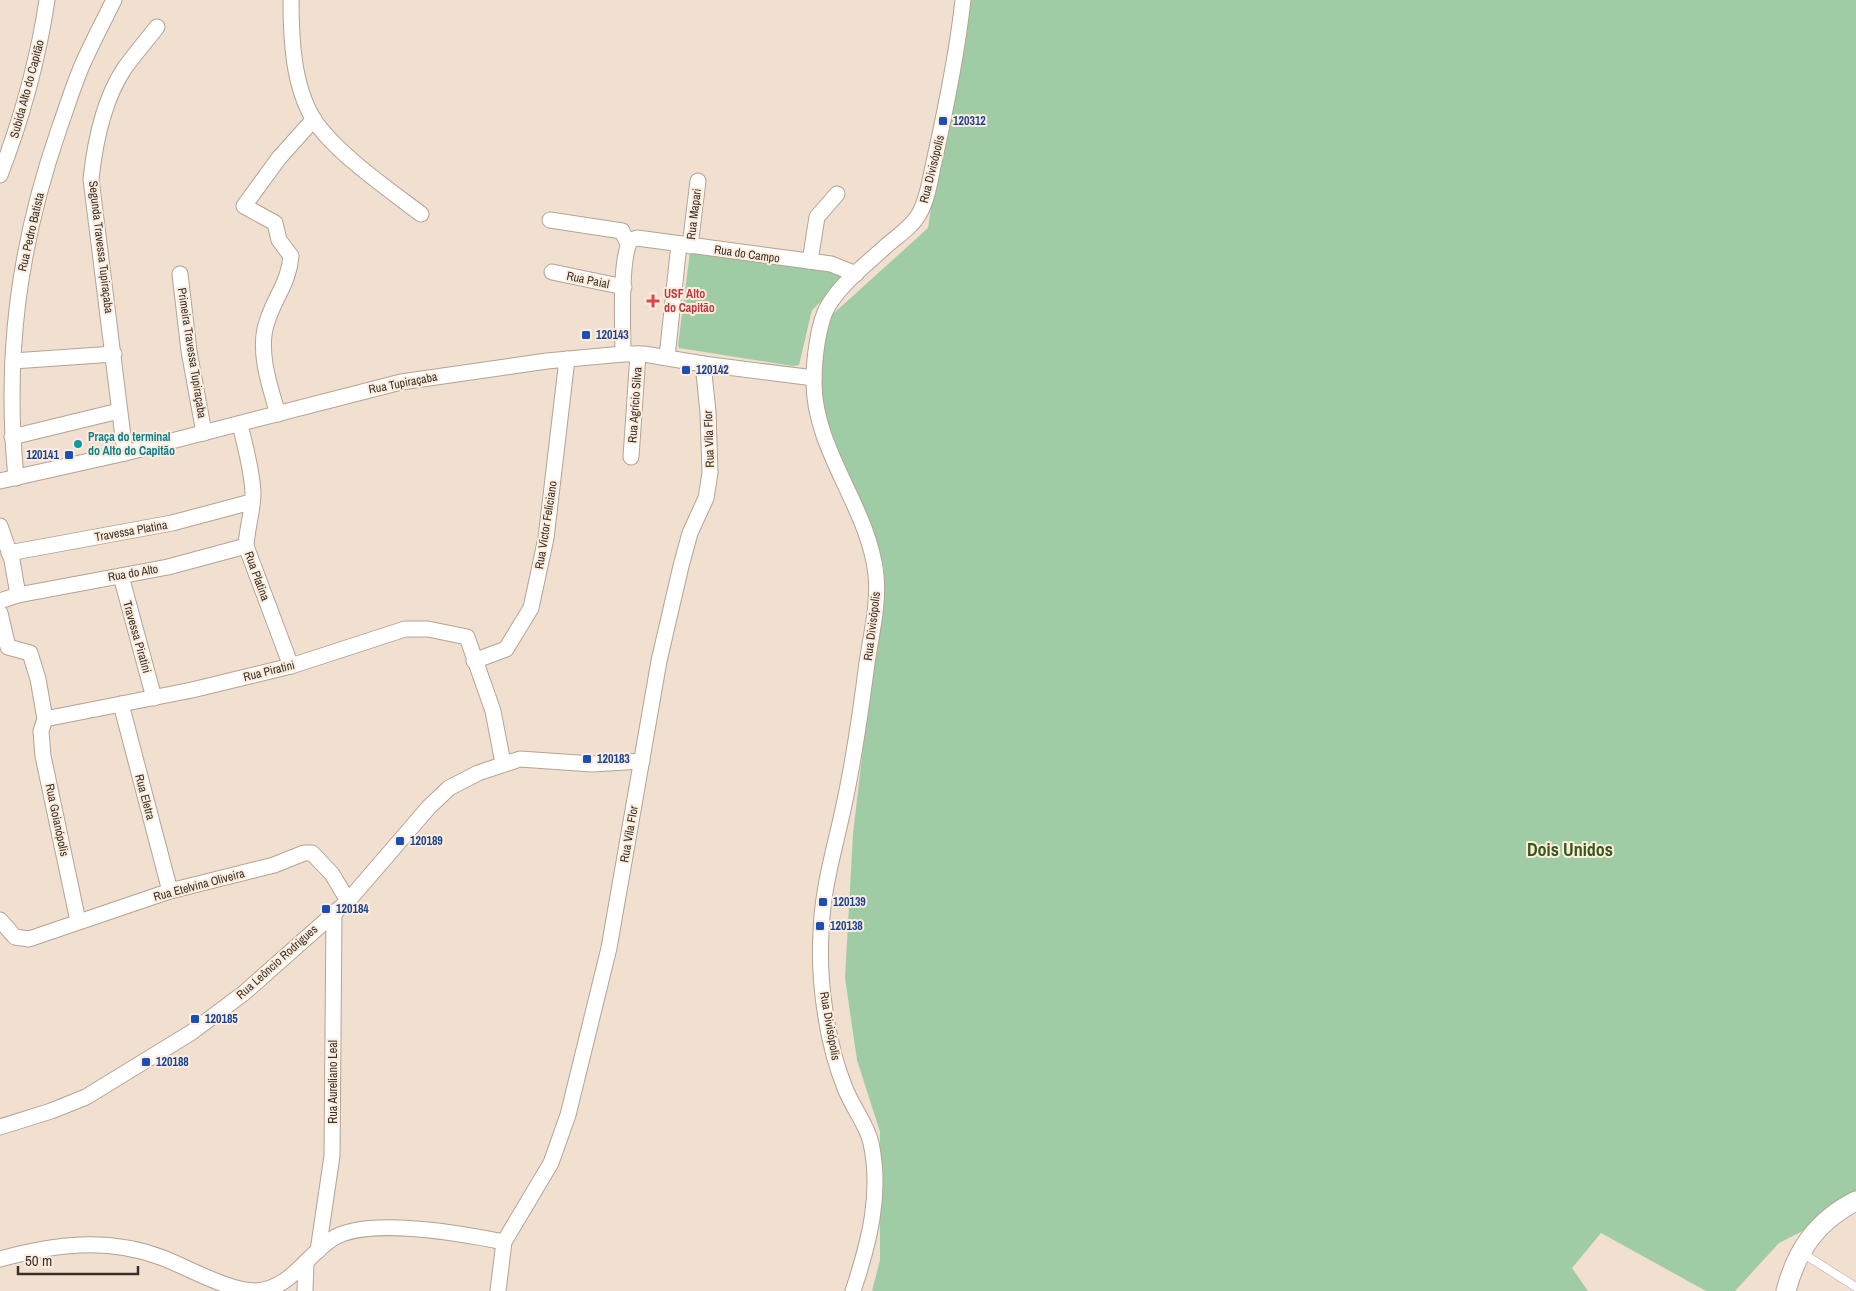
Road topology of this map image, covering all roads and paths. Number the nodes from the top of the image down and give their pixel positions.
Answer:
1 (46, 0) edge
2 (114, 0) edge
3 (291, 0) edge
4 (963, 0) edge
5 (157, 26) dead end
6 (314, 119) junction
7 (0, 176) edge
8 (698, 181) dead end
9 (838, 194) dead end
10 (421, 214) dead end
11 (550, 220) dead end
12 (633, 241) junction
13 (685, 245) junction
14 (810, 261) junction
15 (552, 272) dead end
16 (180, 274) dead end
17 (856, 274) junction
18 (624, 287) junction
19 (114, 354) junction
20 (631, 354) junction
21 (667, 356) junction
22 (567, 359) junction
23 (13, 361) junction
24 (703, 364) junction
25 (814, 378) junction
26 (119, 411) junction
27 (278, 414) junction
28 (240, 424) junction
29 (204, 433) junction
30 (12, 437) junction
31 (125, 453) junction
32 (631, 456) dead end
33 (16, 478) junction
34 (0, 481) edge
35 (252, 502) junction
36 (0, 526) edge
37 (246, 546) junction
38 (9, 553) junction
39 (121, 576) junction
40 (18, 595) junction
41 (0, 602) edge
42 (0, 613) edge
43 (474, 661) junction
44 (291, 666) junction
45 (154, 698) junction
46 (121, 704) junction
47 (45, 719) junction
48 (642, 761) junction
49 (503, 763) junction
50 (170, 891) junction
51 (348, 901) junction
52 (334, 912) junction
53 (0, 920) edge
54 (78, 921) junction
55 (0, 1127) edge
56 (1856, 1201) edge
57 (504, 1242) junction
58 (318, 1251) junction
59 (1802, 1253) junction
60 (0, 1259) edge
61 (306, 1262) junction
62 (1856, 1287) edge
63 (305, 1291) edge
64 (498, 1291) edge
65 (852, 1291) edge
66 (1786, 1291) edge

1 - 7 street, Subida Alto do Capitão
2 - 23 street, Rua Pedro Batista
3 - 6 street
4 - 17 street, Rua Divisópolis
5 - 19 street, Segunda Travessa Tupiraçaba
6 - 10 street
6 - 27 street
8 - 13 street, Rua Mapari
9 - 14 street
11 - 12 street
12 - 13 street, Rua do Campo
12 - 18 street, Rua Agrício Silva
13 - 14 street, Rua do Campo
13 - 21 street, Rua Mapari
14 - 17 street, Rua do Campo
15 - 18 street, Rua Paial
16 - 29 street, Primeira Travessa Tupiraçaba
17 - 25 street, Rua Divisópolis
18 - 20 street, Rua Agrício Silva
19 - 23 street
19 - 26 street, Segunda Travessa Tupiraçaba
20 - 21 street, Rua Tupiraçaba
20 - 22 street, Rua Tupiraçaba
20 - 32 street, Rua Agrício Silva
21 - 24 street, Rua Tupiraçaba
22 - 27 street, Rua Tupiraçaba
22 - 43 street, Rua Victor Feliciano
23 - 30 street, Rua Pedro Batista
24 - 25 street, Rua Tupiraçaba
24 - 48 street, Rua Vila Flor
25 - 65 street, Rua Divisópolis
26 - 30 street
26 - 31 street, Segunda Travessa Tupiraçaba
27 - 28 street, Rua Tupiraçaba
28 - 29 street, Rua Tupiraçaba
28 - 35 street, Rua Platina
29 - 31 street, Rua Tupiraçaba
30 - 33 street, Rua Pedro Batista
31 - 33 street, Rua Tupiraçaba
33 - 34 street, Rua Tupiraçaba
35 - 37 street, Rua Platina
35 - 38 street, Travessa Platina
36 - 38 street
37 - 39 street, Rua do Alto
37 - 44 street, Rua Platina
38 - 40 street
39 - 40 street, Rua do Alto
39 - 45 street, Travessa Piratini
40 - 41 street, Rua do Alto
42 - 47 street, Rua Goianópolis
43 - 44 street, Rua Piratini
43 - 49 street
44 - 45 street, Rua Piratini
45 - 46 street, Rua Piratini
46 - 47 street, Rua Piratini
46 - 50 street, Rua Eletra
47 - 54 street, Rua Goianópolis
48 - 49 street, Rua Leôncio Rodrigues
48 - 57 street, Rua Vila Flor
49 - 51 street, Rua Leôncio Rodrigues
50 - 51 street, Rua Etelvina Oliveira
50 - 54 street, Rua Etelvina Oliveira
51 - 52 street, Rua Leôncio Rodrigues
52 - 55 street, Rua Leôncio Rodrigues
52 - 58 street, Rua Aureliano Leal
53 - 54 street, Rua Etelvina Oliveira
56 - 59 street
57 - 58 street
57 - 64 street, Rua Vila Flor
58 - 61 street
59 - 62 lane
59 - 66 street
60 - 61 street
61 - 63 street

